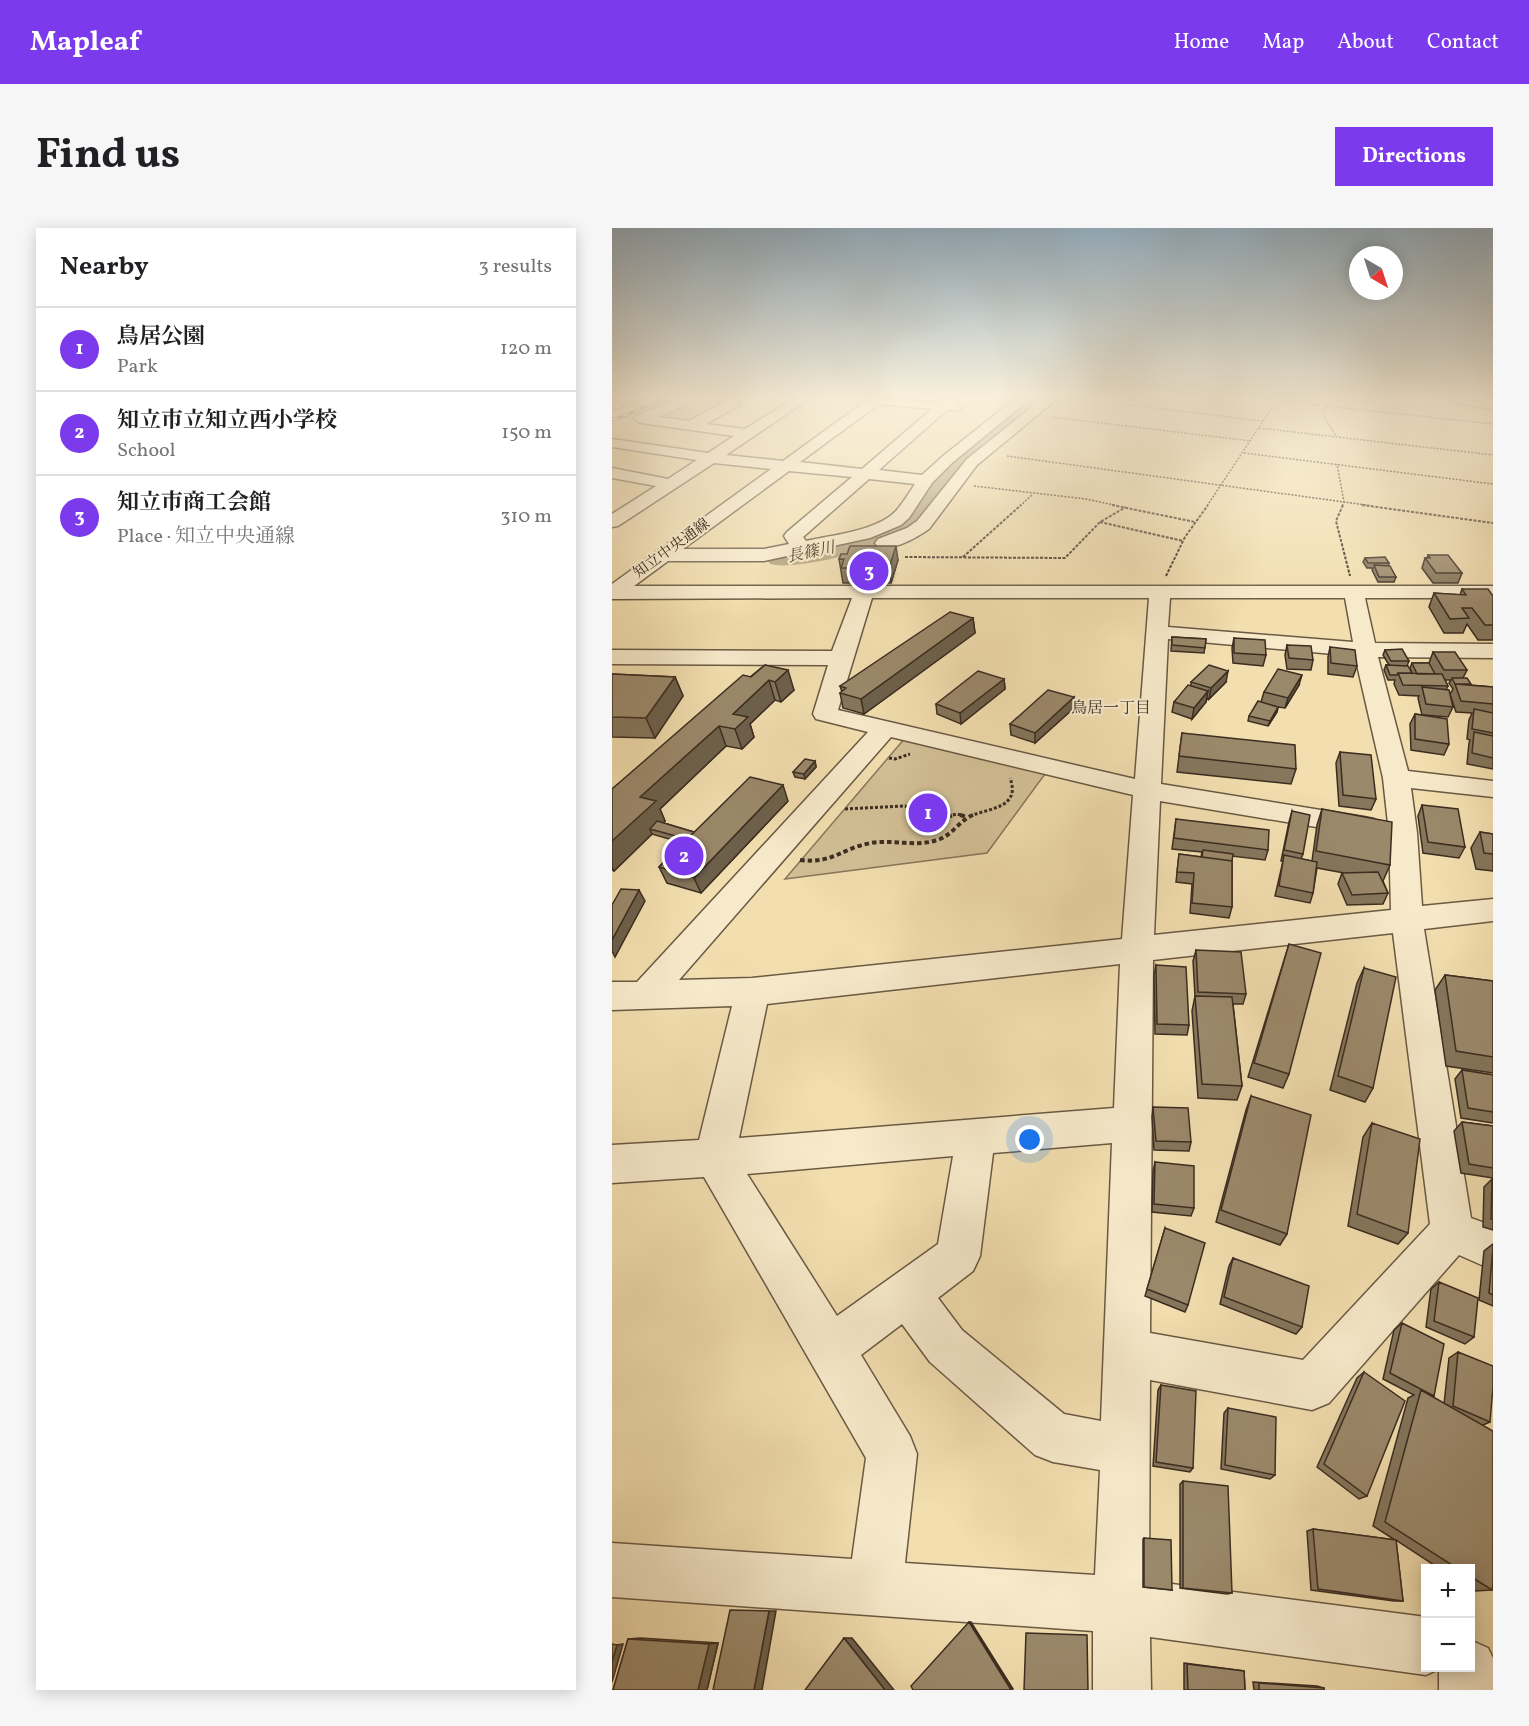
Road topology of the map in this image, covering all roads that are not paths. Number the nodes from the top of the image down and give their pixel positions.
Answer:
1 (697, 467) edge
2 (784, 467) edge
3 (798, 467) edge
4 (873, 467) edge
5 (939, 467) edge
6 (969, 467) edge
7 (612, 473) edge
8 (865, 474) junction
9 (926, 480) junction
10 (671, 484) junction
11 (612, 522) edge
12 (801, 547) junction
13 (664, 555) junction
14 (840, 555) edge
15 (864, 592) junction
16 (1160, 592) junction
17 (1354, 592) junction
18 (1439, 592) junction
19 (612, 593) edge
20 (1486, 597) edge
21 (1451, 610) edge
22 (1157, 632) junction
23 (1466, 632) edge
24 (1365, 650) junction
25 (1486, 651) edge
26 (612, 657) edge
27 (841, 658) junction
28 (885, 728) junction
29 (1396, 778) junction
30 (1493, 789) edge
31 (1146, 790) junction
32 (1403, 833) junction
33 (1493, 910) edge
34 (1407, 919) junction
35 (1137, 950) junction
36 (752, 992) junction
37 (612, 996) edge
38 (645, 996) junction
39 (1131, 1124) junction
40 (976, 1136) junction
41 (715, 1158) junction
42 (612, 1164) edge
43 (1452, 1231) junction
44 (1493, 1248) edge
45 (908, 1293) junction
46 (831, 1349) junction
47 (1126, 1352) junction
48 (1126, 1450) junction
49 (612, 1570) edge
50 (875, 1587) junction
51 (1121, 1605) junction
52 (1421, 1645) edge
53 (1468, 1672) edge
54 (1122, 1690) edge
55 (1468, 1690) edge

1 - 10 street
2 - 13 street, 知立中央通線
3 - 8 street
4 - 8 street
5 - 9 street
6 - 14 street
7 - 10 street
8 - 9 street
8 - 12 street
9 - 12 street
10 - 11 street
12 - 13 street
13 - 19 street, 知立中央通線
15 - 16 street
15 - 19 street
15 - 27 street
16 - 17 street
16 - 22 street
17 - 18 street
17 - 24 street
18 - 20 street
18 - 21 street
22 - 24 street
22 - 31 street
23 - 25 street
24 - 25 street
24 - 29 street
26 - 27 street
27 - 28 street
28 - 31 street
28 - 38 street
29 - 30 street
29 - 32 street
31 - 32 street
31 - 35 street
32 - 34 street
33 - 34 street
34 - 35 street
34 - 43 street
35 - 36 street
35 - 39 street
36 - 38 street
36 - 41 street
37 - 38 street
39 - 40 street
39 - 47 street
40 - 41 street
40 - 45 street
41 - 42 street
41 - 46 street
43 - 44 street
43 - 47 street
45 - 46 street
45 - 48 street
46 - 50 street
47 - 48 street
48 - 51 street
49 - 50 street
50 - 51 street
51 - 52 street
51 - 54 street
53 - 55 street

